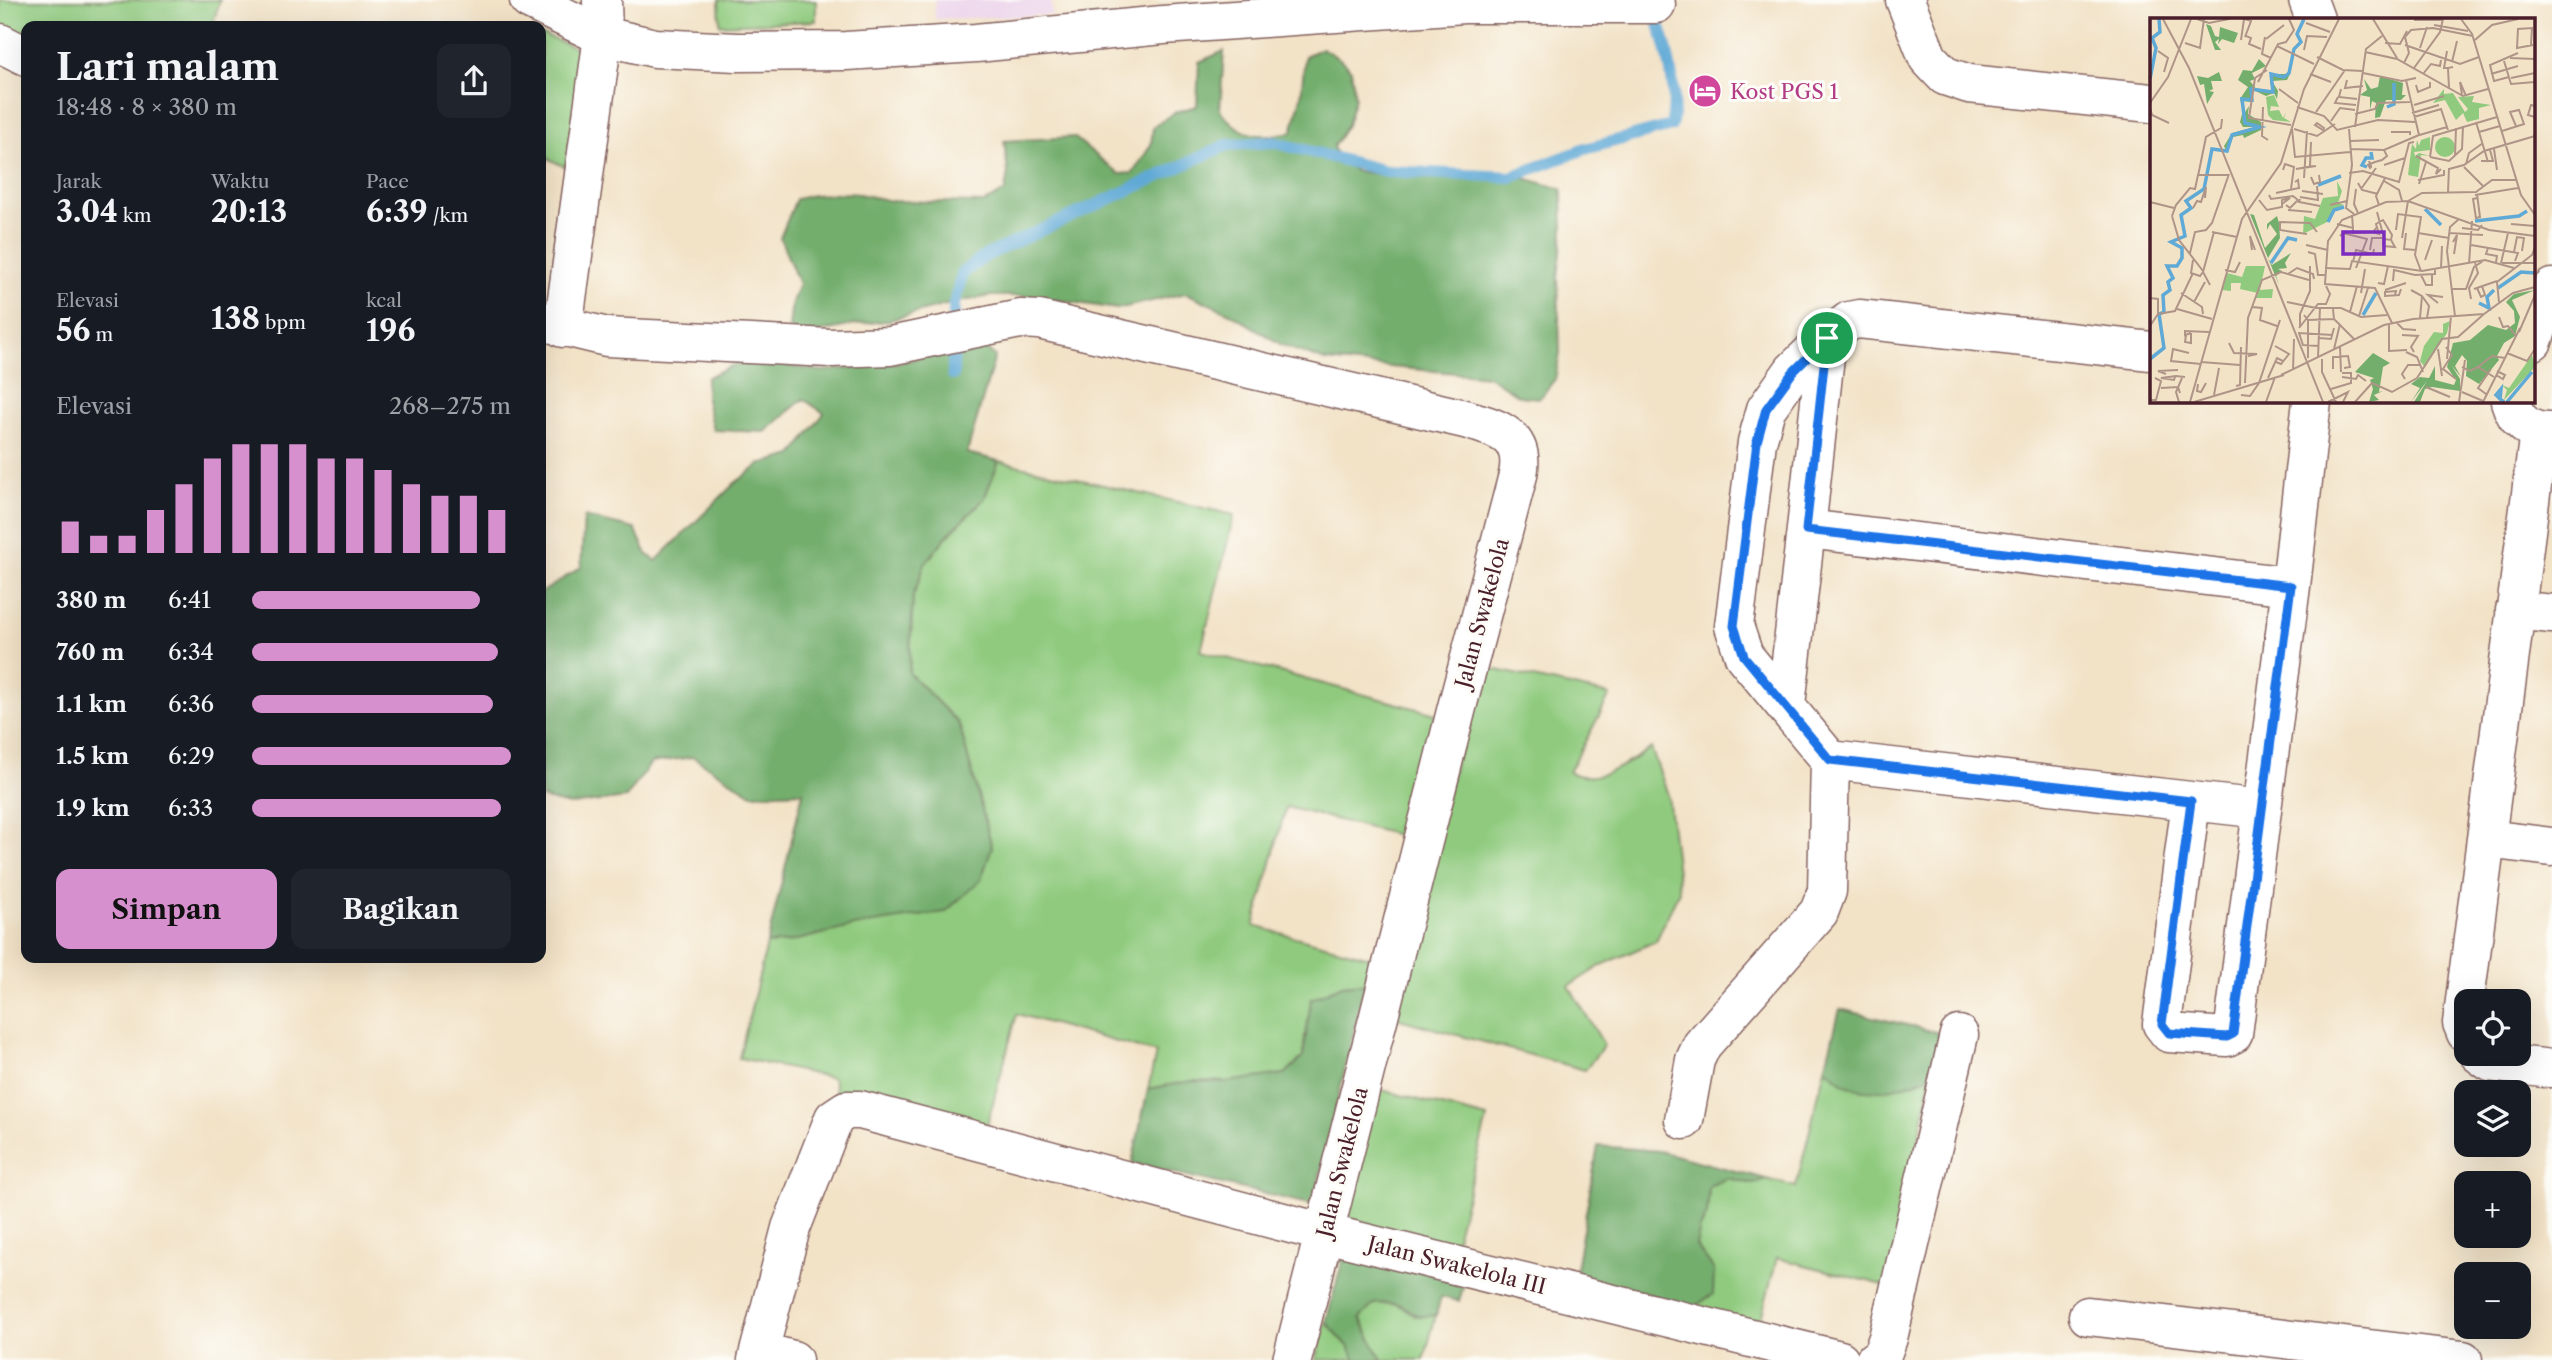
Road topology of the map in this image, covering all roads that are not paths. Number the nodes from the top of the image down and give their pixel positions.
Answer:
1 (529, 0) edge
2 (1905, 0) edge
3 (2308, 0) edge
4 (1649, 4) dead end
5 (603, 18) edge
6 (2315, 18) edge
7 (0, 43) edge
8 (21, 54) edge
9 (2150, 103) edge
10 (2552, 288) edge
11 (552, 324) edge
12 (1827, 338) junction
13 (2534, 338) edge
14 (2150, 351) edge
15 (2552, 361) edge
16 (2534, 363) edge
17 (2312, 402) edge
18 (2511, 402) edge
19 (2545, 432) edge
20 (1806, 530) junction
21 (2291, 586) junction
22 (2515, 610) junction
23 (2552, 614) edge
24 (1786, 705) junction
25 (1830, 760) junction
26 (2191, 801) junction
27 (2262, 809) junction
28 (2486, 839) junction
29 (2552, 847) edge
30 (2466, 989) edge
31 (1959, 1035) dead end
32 (2525, 1066) edge
33 (2552, 1069) edge
34 (1684, 1120) dead end
35 (1325, 1233) junction
36 (2088, 1316) dead end
37 (770, 1357) edge
38 (1292, 1360) edge
39 (1840, 1360) edge
40 (1875, 1360) edge
41 (2463, 1360) edge

1 - 5 street
2 - 9 street
3 - 6 street
4 - 5 street
5 - 11 street
7 - 8 street
10 - 13 street
11 - 35 street, Jalan Swakelola
12 - 14 street
12 - 20 street
12 - 24 street
15 - 16 street
17 - 21 street
18 - 19 street
19 - 22 street
20 - 21 street
20 - 24 street
21 - 27 street
22 - 23 street
22 - 28 street
24 - 25 street
25 - 26 street
25 - 34 street
26 - 27 street
26 - 27 street
28 - 29 street
28 - 30 street
31 - 40 street
32 - 33 street
35 - 37 street, Jalan Swakelola III
35 - 38 street, Jalan Swakelola
35 - 39 street, Jalan Swakelola III
36 - 41 street

